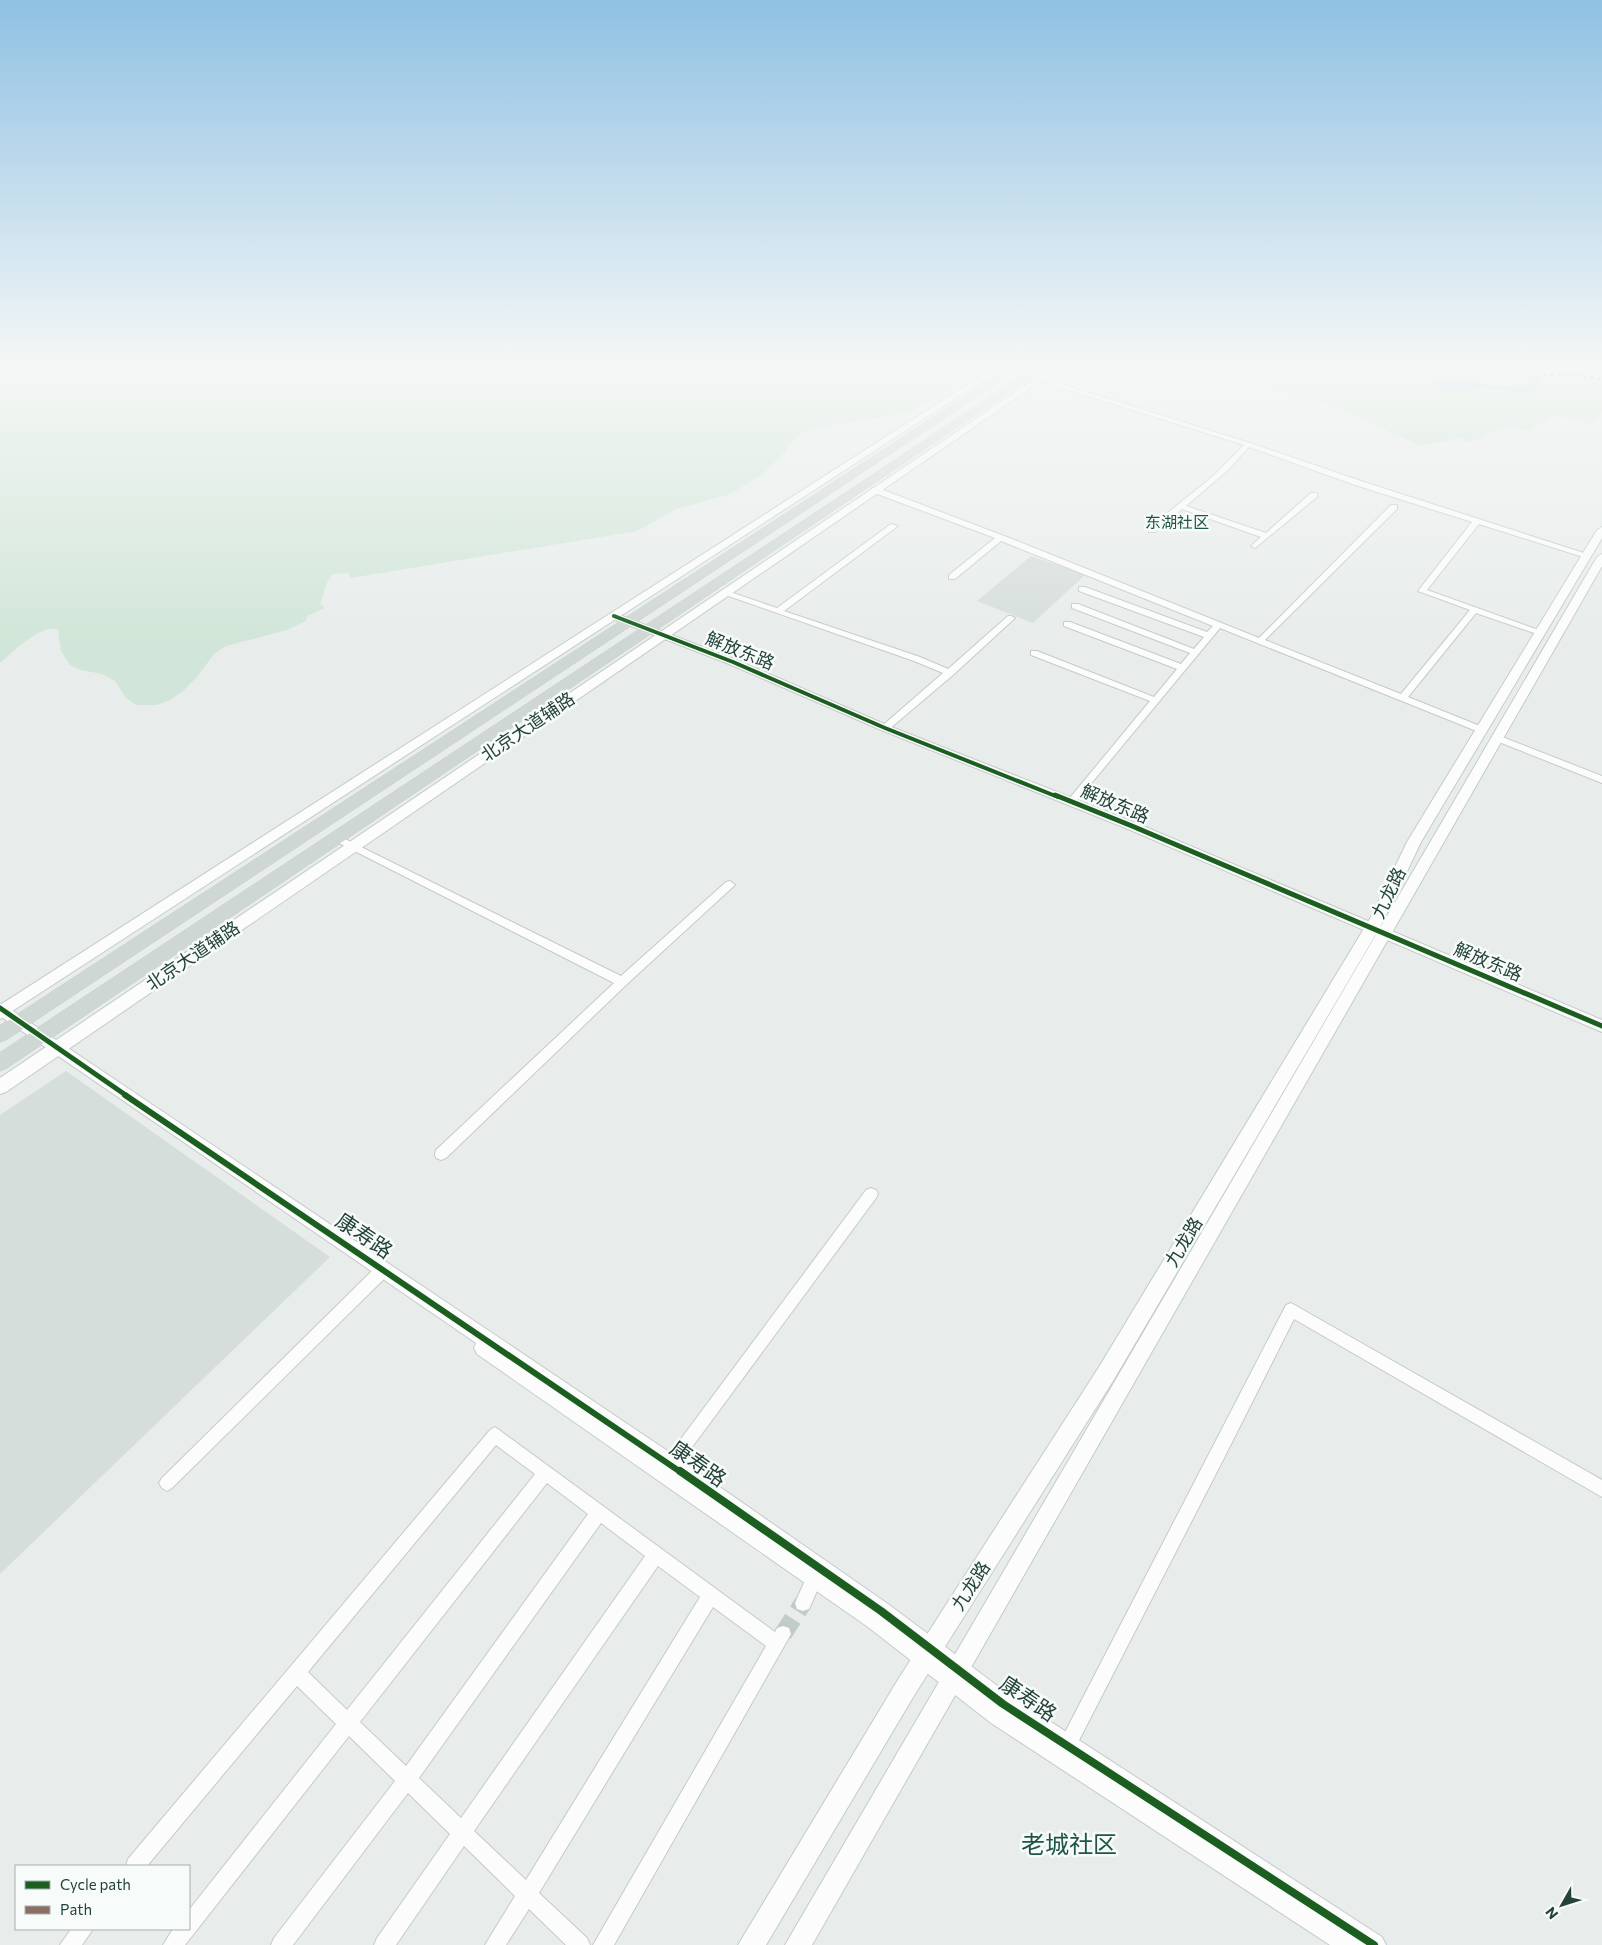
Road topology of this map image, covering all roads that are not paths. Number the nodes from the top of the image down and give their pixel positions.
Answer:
1 (862, 459) edge
2 (872, 459) edge
3 (913, 459) edge
4 (919, 459) edge
5 (1235, 459) edge
6 (1290, 459) edge
7 (875, 490) junction
8 (1314, 495) dead end
9 (1180, 506) junction
10 (1394, 507) dead end
11 (1476, 522) junction
12 (894, 526) dead end
13 (1152, 530) dead end
14 (1602, 530) edge
15 (1267, 536) junction
16 (1000, 538) junction
17 (1255, 546) dead end
18 (1586, 555) junction
19 (1602, 557) edge
20 (952, 577) dead end
21 (1082, 589) dead end
22 (724, 593) junction
23 (1075, 606) dead end
24 (1474, 610) junction
25 (779, 611) junction
26 (624, 617) junction
27 (1011, 618) dead end
28 (1067, 624) dead end
29 (1218, 625) junction
30 (659, 631) junction
31 (1540, 632) junction
32 (1209, 636) junction
33 (1260, 641) junction
34 (1196, 652) junction
35 (1034, 653) dead end
36 (1182, 668) junction
37 (950, 673) junction
38 (1404, 698) junction
39 (1154, 700) junction
40 (887, 726) junction
41 (1482, 730) junction
42 (1497, 738) junction
43 (1602, 780) edge
44 (1074, 798) junction
45 (337, 838) junction
46 (353, 846) junction
47 (730, 885) dead end
48 (1380, 928) junction
49 (622, 982) junction
50 (1602, 1018) edge
51 (5, 1019) edge
52 (1602, 1026) edge
53 (37, 1039) junction
54 (53, 1051) junction
55 (0, 1064) edge
56 (0, 1087) edge
57 (441, 1154) dead end
58 (870, 1194) dead end
59 (380, 1273) junction
60 (668, 1469) junction
61 (545, 1473) junction
62 (168, 1483) dead end
63 (1602, 1490) edge
64 (599, 1512) junction
65 (656, 1554) junction
66 (817, 1573) junction
67 (711, 1595) junction
68 (802, 1602) tunnel mouth
69 (928, 1654) junction
70 (296, 1673) junction
71 (954, 1674) junction
72 (348, 1723) junction
73 (1064, 1750) junction
74 (407, 1780) junction
75 (462, 1832) junction
76 (136, 1865) edge
77 (528, 1895) junction
78 (190, 1923) edge
79 (82, 1930) edge
80 (184, 1930) edge
81 (70, 1945) edge
82 (173, 1945) edge
83 (281, 1945) edge
84 (384, 1945) edge
85 (495, 1945) edge
86 (580, 1945) edge
87 (603, 1945) edge
88 (751, 1945) edge
89 (798, 1945) edge
90 (1350, 1945) edge
91 (1374, 1945) edge

1 - 26 main road
2 - 26 main road
3 - 30 main road
4 - 7 main road, 北京大道辅路
5 - 9 street
6 - 11 street
7 - 16 street
7 - 22 main road, 北京大道辅路
8 - 15 street
9 - 13 street
9 - 15 street
10 - 33 street
11 - 18 street
11 - 24 street
12 - 25 street
14 - 18 main road, 九龙路
15 - 17 street
16 - 20 street
16 - 29 street
18 - 31 main road, 九龙路
19 - 42 main road, 九龙路
21 - 32 street
22 - 25 street
22 - 30 main road, 北京大道辅路
23 - 34 street
24 - 31 street
24 - 38 street
25 - 37 street
26 - 30 street, 解放东路
26 - 51 main road
26 - 51 main road
27 - 37 street
28 - 36 street
29 - 32 street
29 - 33 street
30 - 40 street, 解放东路
30 - 45 main road
30 - 46 main road, 北京大道辅路
31 - 41 main road, 九龙路
32 - 34 street
33 - 38 street
34 - 36 street
35 - 39 street
36 - 39 street
37 - 40 street
38 - 41 street
39 - 44 street
40 - 44 street, 解放东路
41 - 48 main road, 九龙路
42 - 43 street
42 - 48 main road, 九龙路
44 - 48 street, 解放东路
45 - 46 street
45 - 53 main road
46 - 49 street
46 - 54 main road, 北京大道辅路
47 - 49 street
48 - 50 street, 解放东路
48 - 52 street, 解放东路
48 - 69 main road, 九龙路
48 - 71 main road, 九龙路
49 - 57 street
51 - 53 street, 康寿路
53 - 54 street, 康寿路
53 - 55 main road
54 - 56 main road, 北京大道辅路
54 - 59 street, 康寿路
58 - 60 street
59 - 60 street, 康寿路
59 - 62 street
60 - 66 street, 康寿路
61 - 64 street
61 - 70 street
61 - 72 street
63 - 73 street
64 - 65 street
64 - 74 street
65 - 67 street
65 - 75 street
66 - 68 street
66 - 69 street, 康寿路
67 - 77 street
67 - 87 street
69 - 71 street, 康寿路
69 - 88 main road, 九龙路
70 - 72 street
70 - 76 street
71 - 73 street, 康寿路
71 - 89 main road, 九龙路
72 - 74 street
72 - 78 street
73 - 90 street, 康寿路
73 - 91 street, 康寿路
74 - 75 street
74 - 83 street
75 - 77 street
75 - 84 street
77 - 85 street
77 - 86 street
79 - 81 street
80 - 82 street

